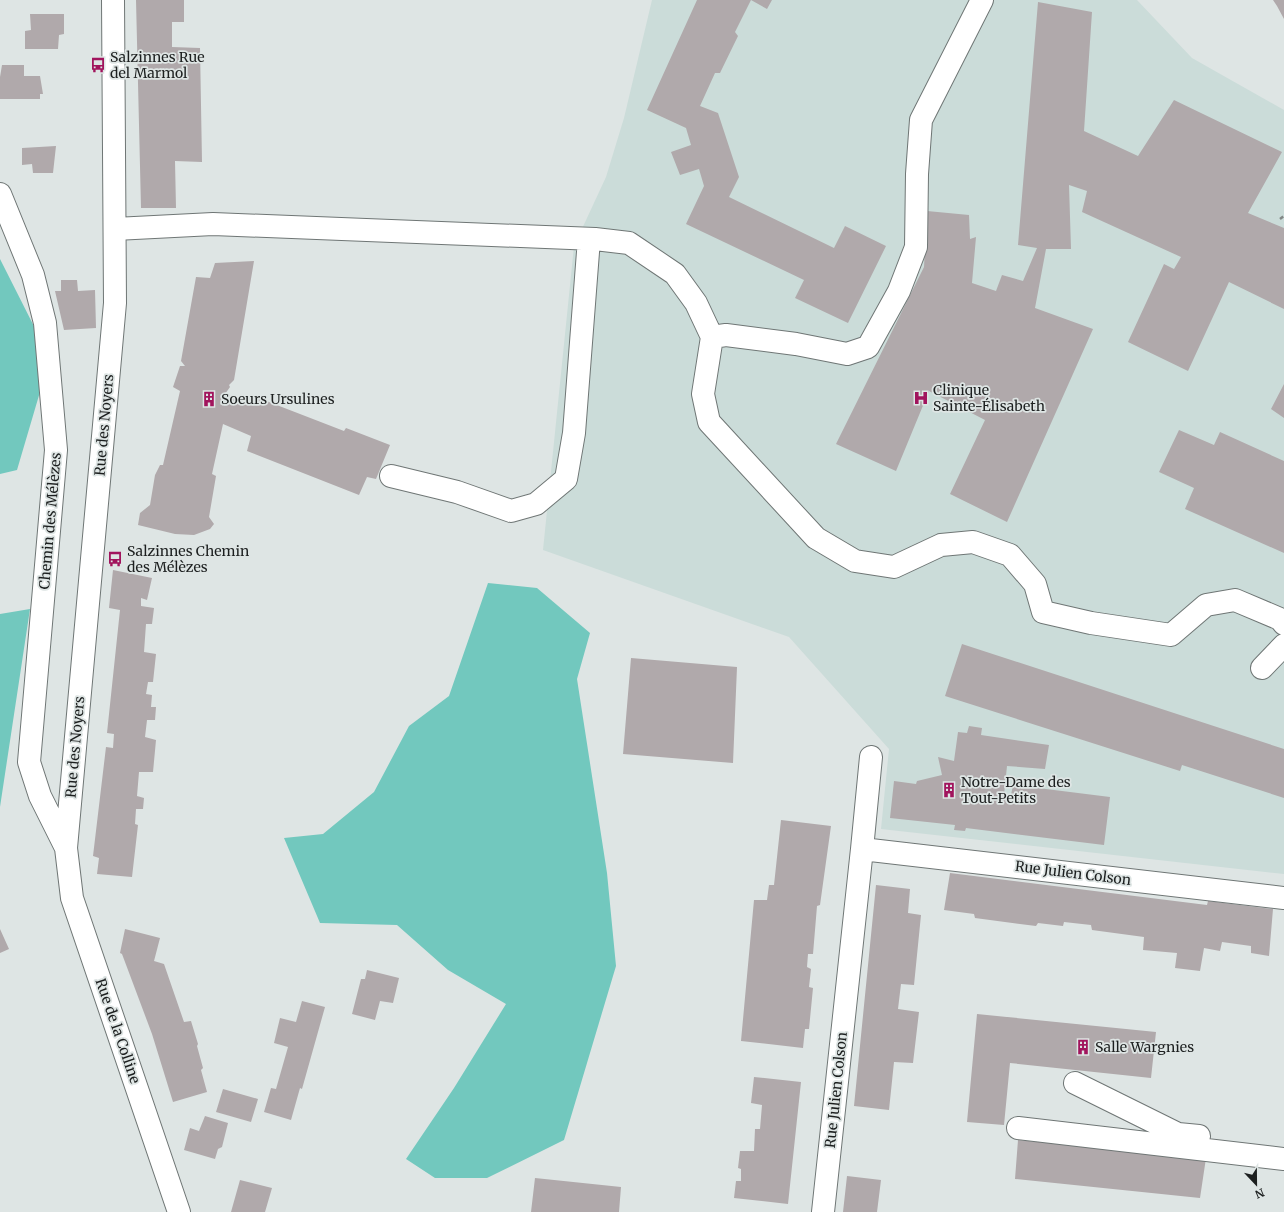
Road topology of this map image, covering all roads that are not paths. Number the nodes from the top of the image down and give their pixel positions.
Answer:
1 (113, 0) edge
2 (982, 0) edge
3 (0, 194) edge
4 (115, 229) junction
5 (589, 239) junction
6 (712, 337) junction
7 (391, 476) dead end
8 (1284, 624) edge
9 (1284, 645) edge
10 (1262, 668) dead end
11 (871, 757) dead end
12 (66, 848) junction
13 (862, 849) junction
14 (1284, 898) edge
15 (1075, 1083) dead end
16 (1018, 1128) dead end
17 (1278, 1158) edge
18 (179, 1212) edge
19 (823, 1212) edge

1 - 4 street, Rue des Noyers
2 - 6 street
3 - 12 street, Chemin des Mélèzes
4 - 5 street
4 - 12 street, Rue des Noyers
5 - 6 street
5 - 7 street
6 - 8 street
9 - 10 street
11 - 13 street, Rue Julien Colson
12 - 18 street, Rue de la Colline
13 - 14 street, Rue Julien Colson
13 - 19 street, Rue Julien Colson
15 - 17 street
16 - 17 street

